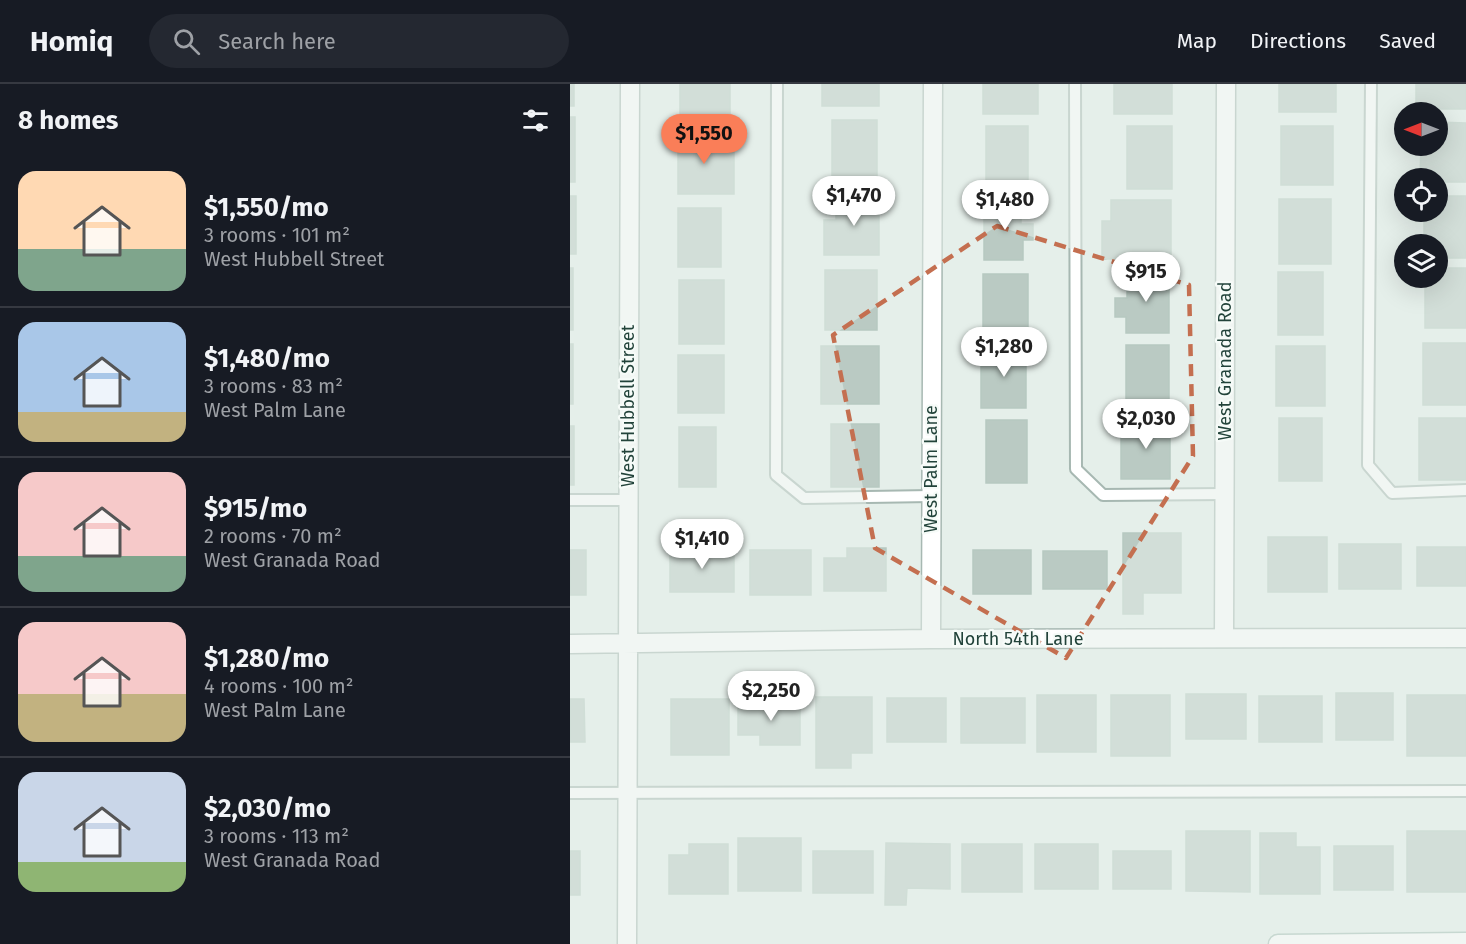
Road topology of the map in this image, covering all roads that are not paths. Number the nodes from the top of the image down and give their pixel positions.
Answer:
1 (630, 84) edge
2 (777, 84) edge
3 (933, 84) edge
4 (1075, 84) edge
5 (1226, 84) edge
6 (1371, 84) edge
7 (1466, 490) edge
8 (1225, 494) junction
9 (931, 496) junction
10 (570, 500) edge
11 (627, 500) junction
12 (1224, 638) junction
13 (1466, 638) edge
14 (931, 639) junction
15 (627, 643) junction
16 (570, 644) edge
17 (1466, 791) edge
18 (627, 792) junction
19 (570, 793) edge
20 (1466, 942) edge
21 (627, 944) edge
22 (1278, 944) edge

1 - 11 street, West Hubbell Street
2 - 9 lane
3 - 9 street, West Palm Lane
4 - 8 lane
5 - 8 street, West Granada Road
6 - 7 lane
8 - 12 street, West Granada Road
9 - 14 street, West Palm Lane
10 - 11 lane
11 - 15 street, West Hubbell Street
12 - 13 street, North 54th Lane
12 - 14 street, North 54th Lane
14 - 15 street, North 54th Lane
15 - 16 street, North 54th Lane
15 - 18 street, West Hubbell Street
17 - 18 lane
18 - 19 lane
18 - 21 street, West Hubbell Street
20 - 22 street

